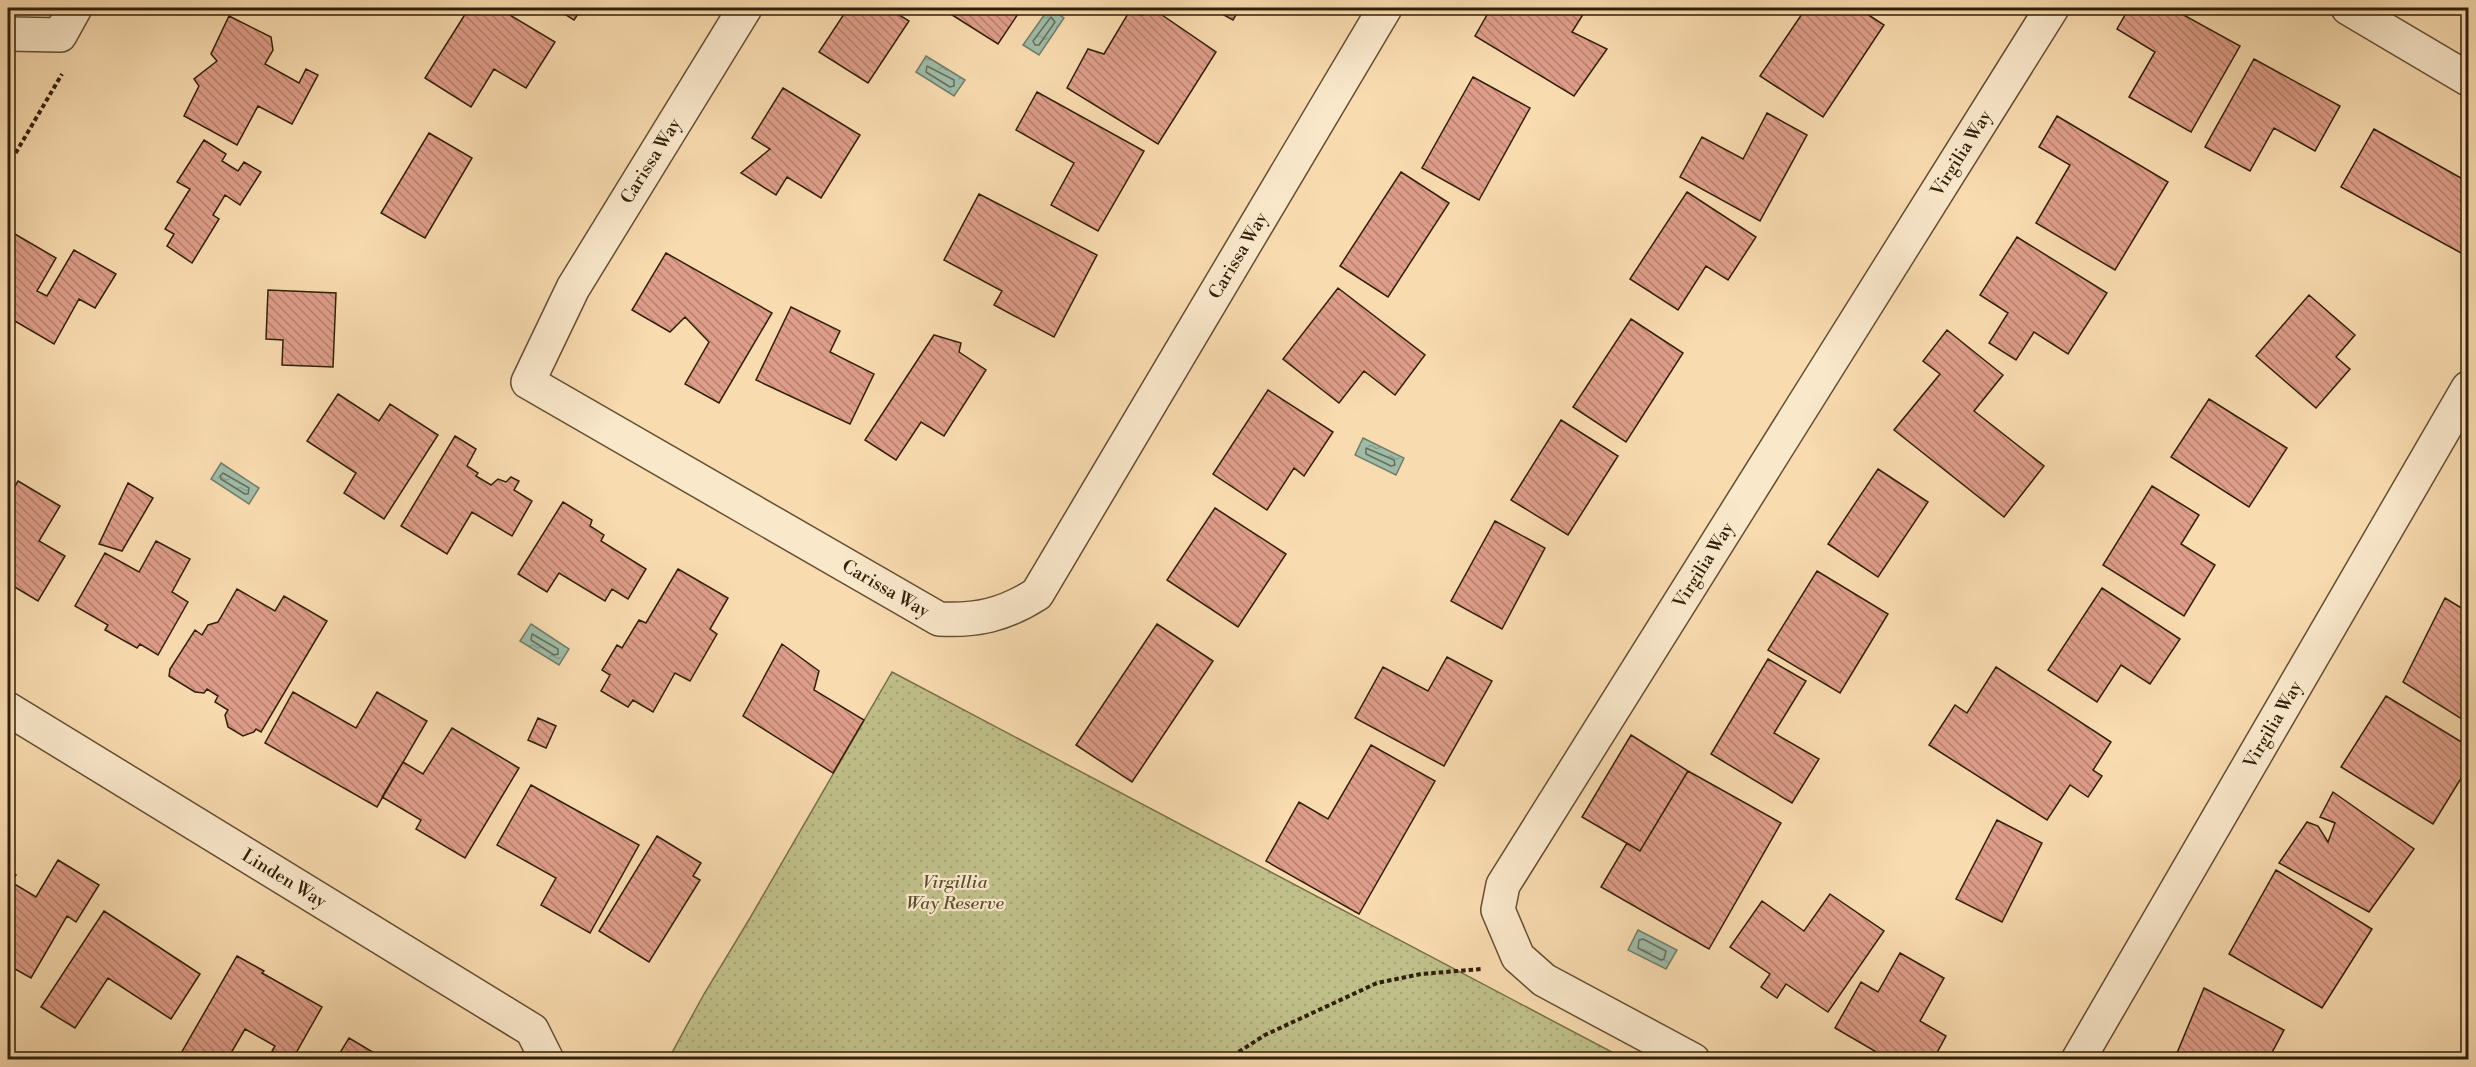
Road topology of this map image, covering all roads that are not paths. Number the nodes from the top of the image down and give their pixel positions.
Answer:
1 (745, 8) edge
2 (1385, 8) edge
3 (2052, 8) edge
4 (2348, 8) edge
5 (67, 21) edge
6 (8, 34) edge
7 (2469, 79) edge
8 (2469, 388) edge
9 (8, 709) edge
10 (547, 1059) edge
11 (1693, 1059) edge
12 (2078, 1059) edge

1 - 2 street, Carissa Way
3 - 11 street, Virgilia Way
4 - 7 street
5 - 6 street
8 - 12 street, Virgilia Way
9 - 10 street, Linden Way

